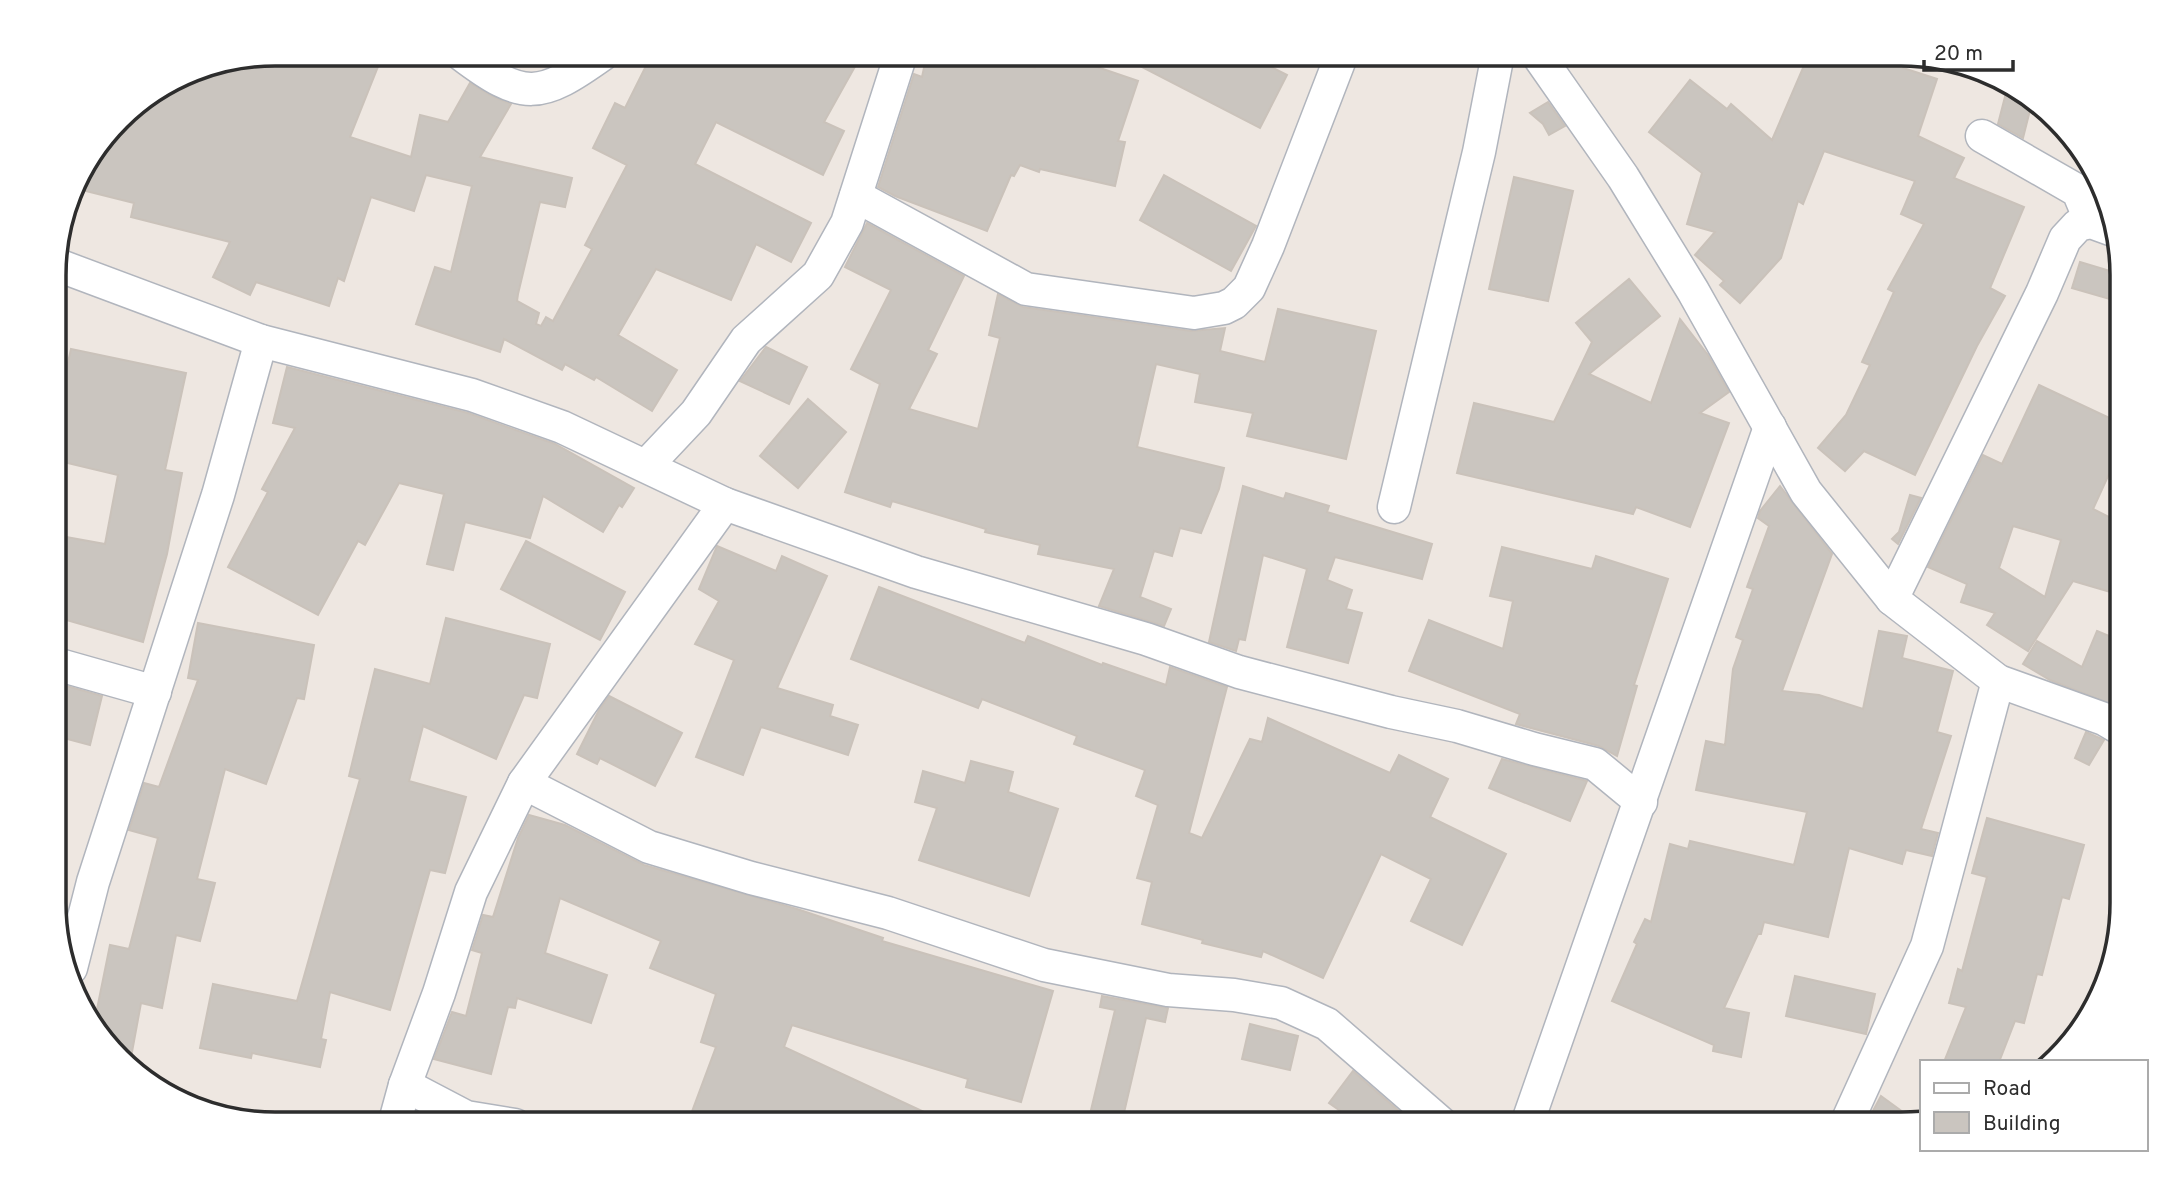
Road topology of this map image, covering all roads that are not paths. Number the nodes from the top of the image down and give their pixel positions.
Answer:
1 (476, 66) edge
2 (586, 66) edge
3 (897, 66) edge
4 (1337, 66) edge
5 (1496, 66) edge
6 (1545, 66) edge
7 (1982, 136) dead end
8 (856, 196) junction
9 (2102, 226) edge
10 (67, 268) edge
11 (261, 341) junction
12 (1770, 427) junction
13 (647, 465) junction
14 (725, 504) junction
15 (1394, 507) dead end
16 (1892, 599) junction
17 (66, 667) edge
18 (1998, 681) junction
19 (155, 692) junction
20 (2110, 723) edge
21 (524, 783) junction
22 (1642, 802) junction
23 (74, 957) edge
24 (405, 1085) junction
25 (398, 1112) edge
26 (456, 1112) edge
27 (1428, 1112) edge
28 (1531, 1112) edge
29 (1851, 1112) edge

1 - 2 street
3 - 8 street
4 - 8 street
5 - 15 street
6 - 12 street
7 - 9 street
8 - 13 street
9 - 16 street
10 - 11 street
11 - 13 street
11 - 19 street
12 - 16 street
12 - 22 street
13 - 14 street
14 - 21 street
14 - 22 street
16 - 18 street
17 - 19 street
18 - 20 street
18 - 29 street
19 - 23 street
21 - 24 street
21 - 27 street
22 - 28 street
24 - 25 street
24 - 26 street

